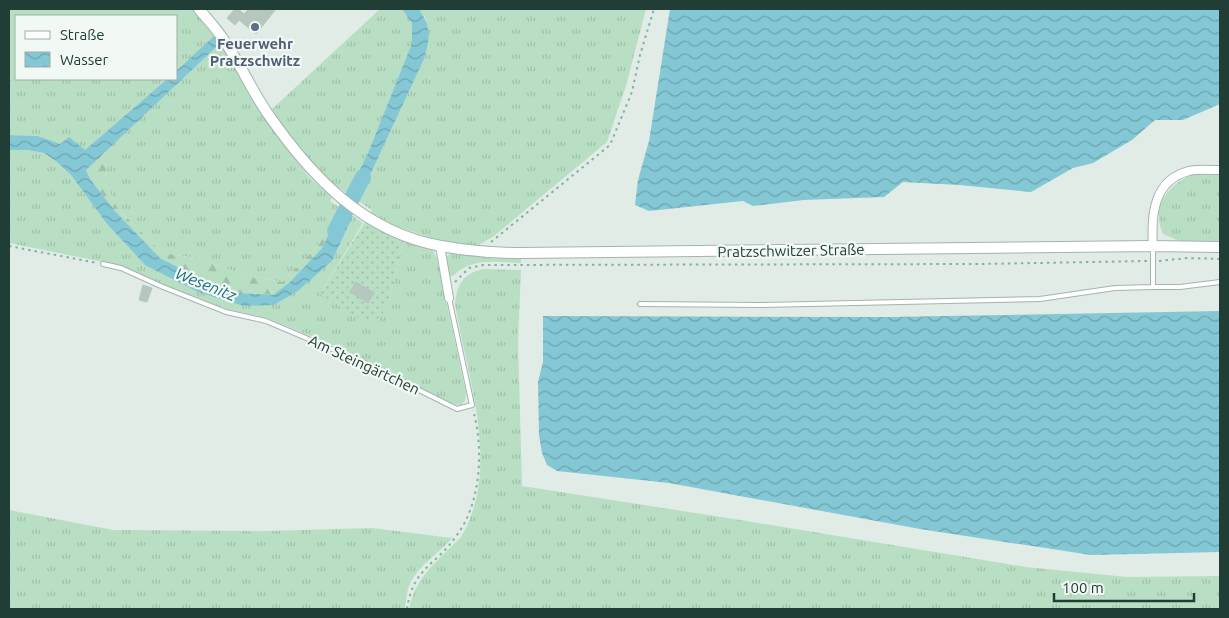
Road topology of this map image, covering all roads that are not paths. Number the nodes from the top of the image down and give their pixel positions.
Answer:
1 (199, 9) edge
2 (1220, 170) edge
3 (440, 246) junction
4 (1153, 246) junction
5 (1220, 247) edge
6 (104, 264) road end
7 (1220, 282) edge
8 (1154, 287) junction
9 (449, 298) joint
10 (640, 304) dead end

1 - 3 street, Pratzschwitzer Straße
2 - 4 street
3 - 4 street, Pratzschwitzer Straße
3 - 9 street
4 - 5 street, Pratzschwitzer Straße
4 - 8 lane
6 - 9 lane, Am Steingärtchen
7 - 8 lane
8 - 10 lane

